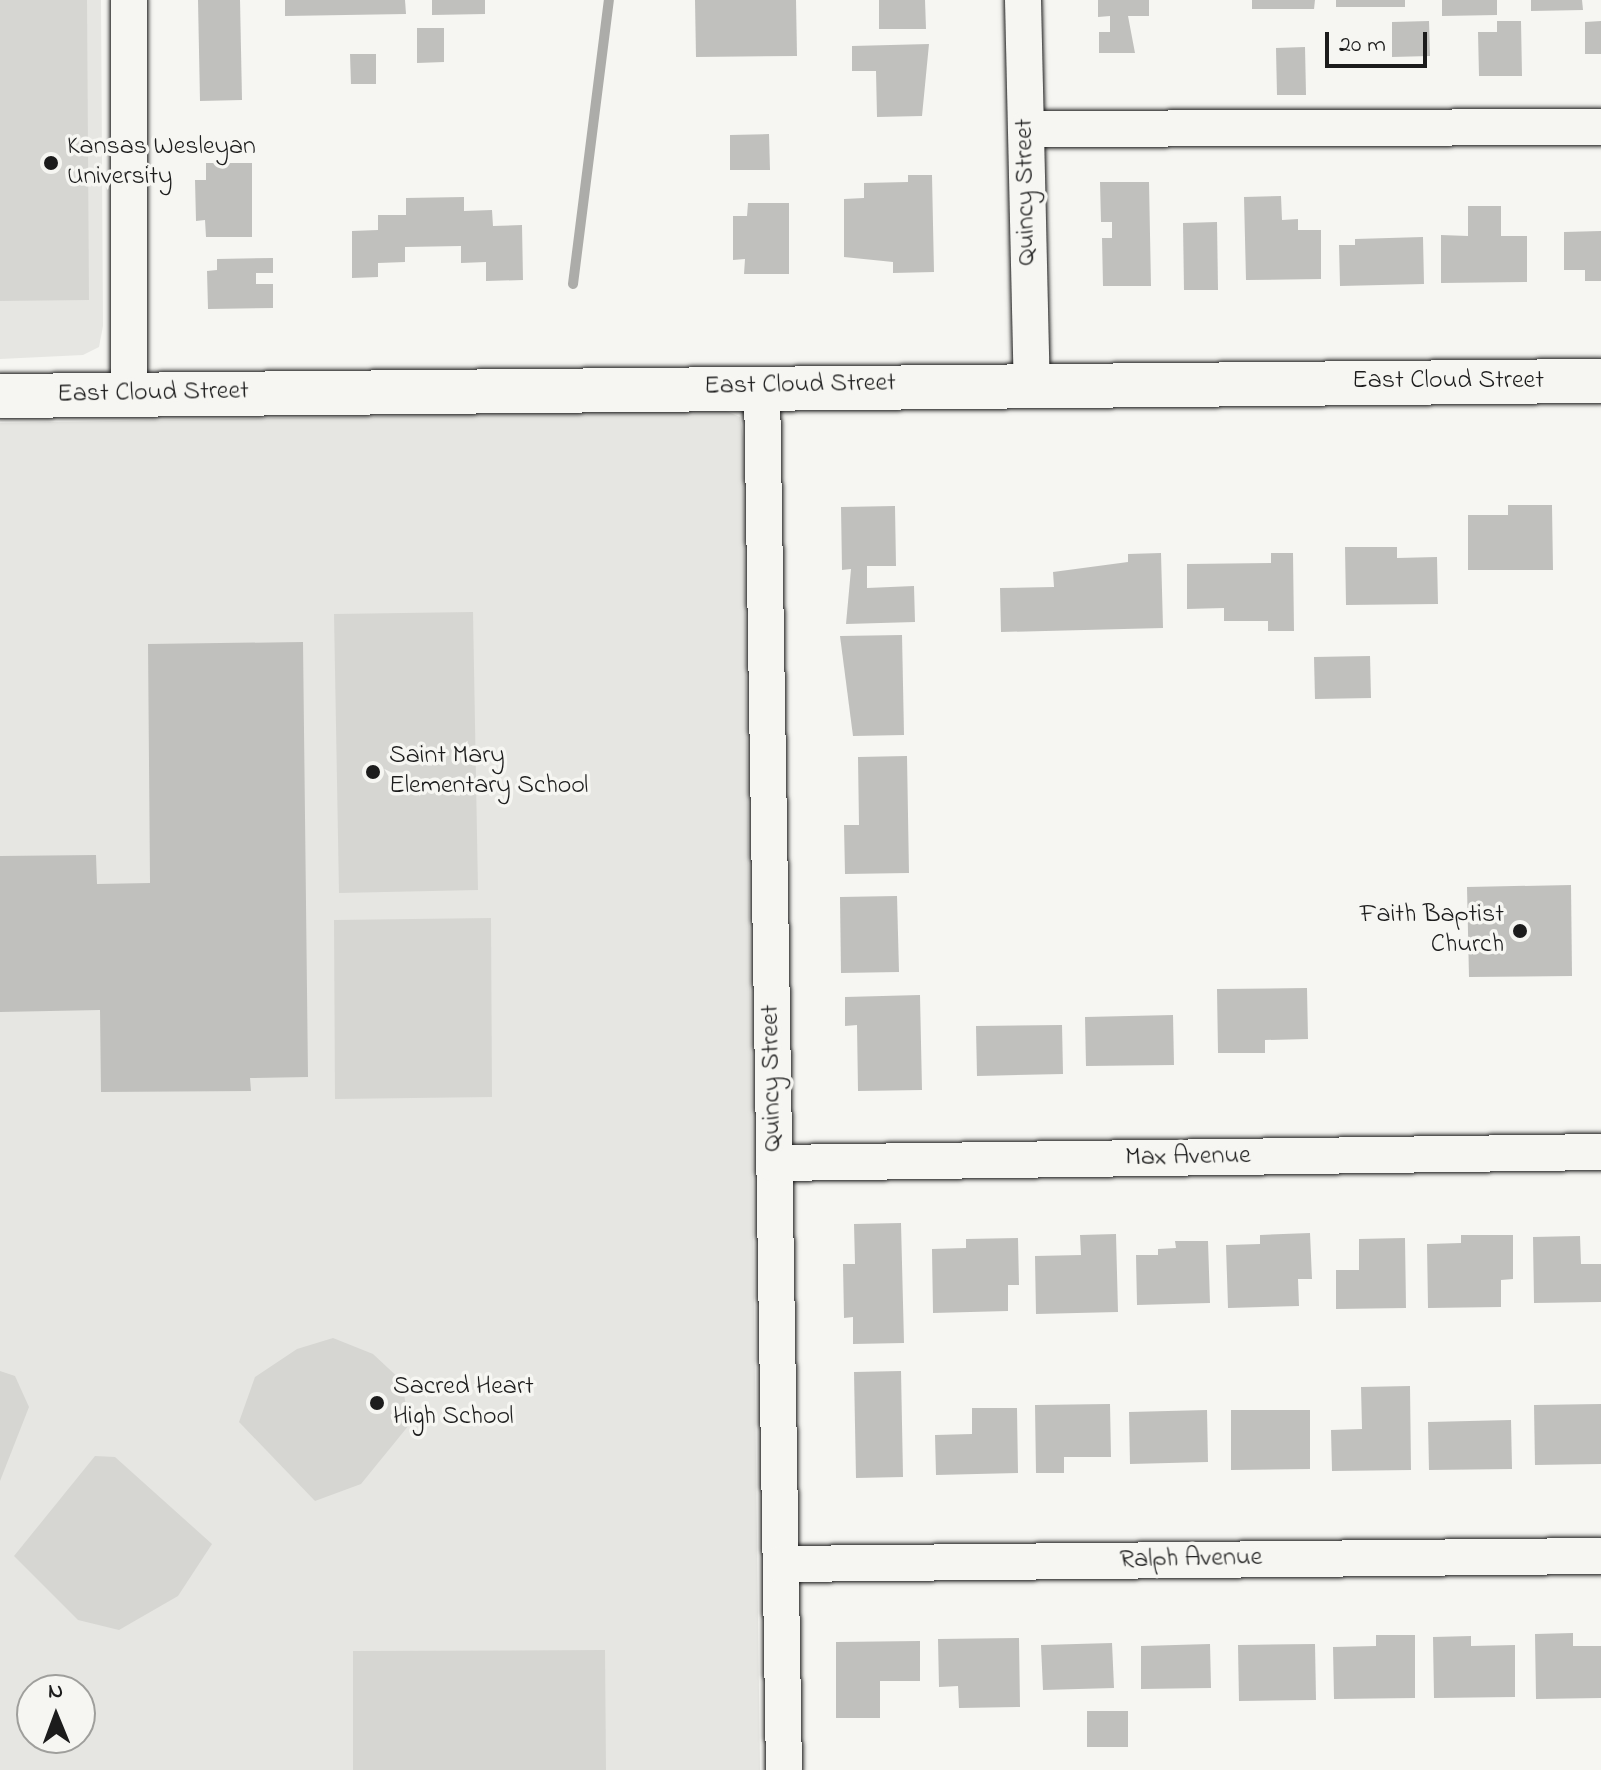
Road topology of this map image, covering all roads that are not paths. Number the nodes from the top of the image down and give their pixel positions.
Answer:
1 (129, 0) edge
2 (1023, 0) edge
3 (1601, 127) edge
4 (1026, 129) junction
5 (1601, 381) edge
6 (1032, 383) junction
7 (762, 387) junction
8 (129, 395) junction
9 (0, 396) edge
10 (1601, 1152) edge
11 (774, 1163) junction
12 (1601, 1556) edge
13 (781, 1564) junction
14 (784, 1770) edge

1 - 8 street
2 - 4 street, Quincy Street
3 - 4 street
4 - 6 street, Quincy Street
5 - 6 main road, East Cloud Street
6 - 7 main road, East Cloud Street
7 - 8 main road, East Cloud Street
7 - 11 street, Quincy Street
8 - 9 main road, East Cloud Street
10 - 11 street, Max Avenue
11 - 13 street, Quincy Street
12 - 13 street, Ralph Avenue
13 - 14 street, Quincy Street

